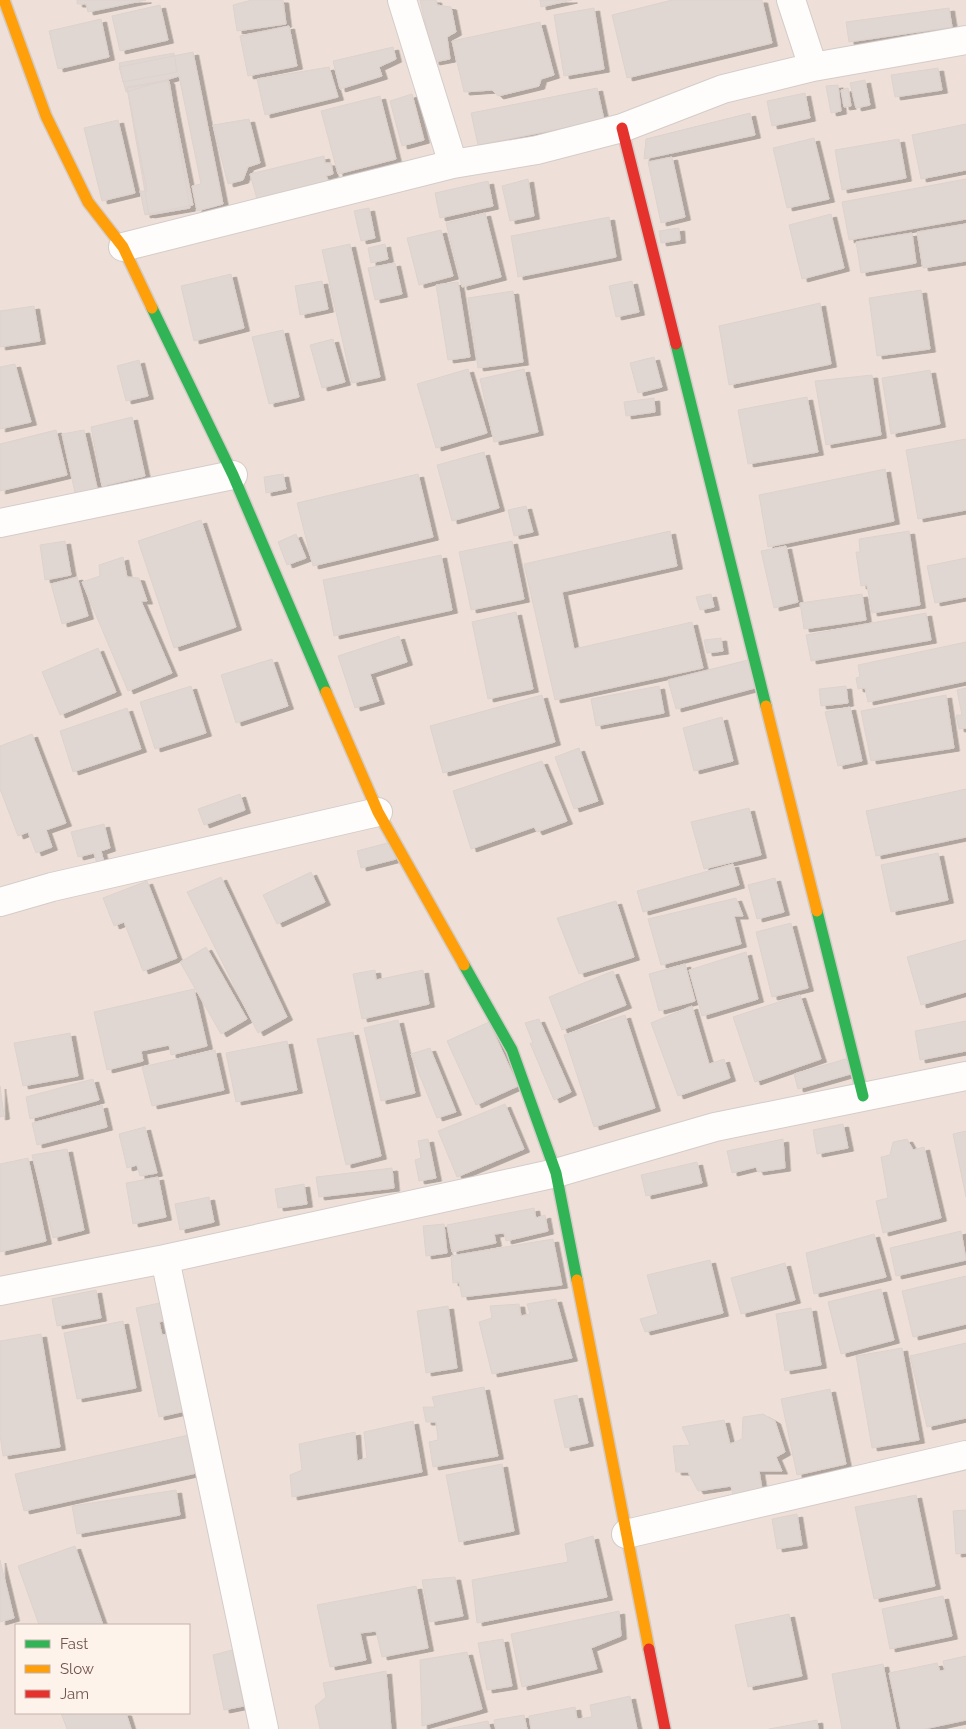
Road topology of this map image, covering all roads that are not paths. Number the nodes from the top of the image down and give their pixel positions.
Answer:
1 (4, 0) edge
2 (402, 0) edge
3 (791, 0) edge
4 (966, 40) edge
5 (813, 67) junction
6 (622, 128) junction
7 (453, 164) junction
8 (123, 247) junction
9 (234, 475) junction
10 (0, 523) edge
11 (378, 812) junction
12 (0, 902) edge
13 (966, 1076) edge
14 (863, 1096) junction
15 (556, 1173) junction
16 (165, 1259) junction
17 (0, 1291) edge
18 (966, 1455) edge
19 (626, 1534) junction
20 (264, 1729) edge
21 (665, 1729) edge

1 - 8 street
2 - 7 street
3 - 5 street
4 - 5 street
5 - 6 street
6 - 7 street
6 - 14 street
7 - 8 street
8 - 9 street
9 - 10 street
9 - 11 street
11 - 12 street
11 - 15 street
13 - 14 street
14 - 15 street
15 - 16 street
15 - 19 street
16 - 17 street
16 - 20 street
18 - 19 street
19 - 21 street

